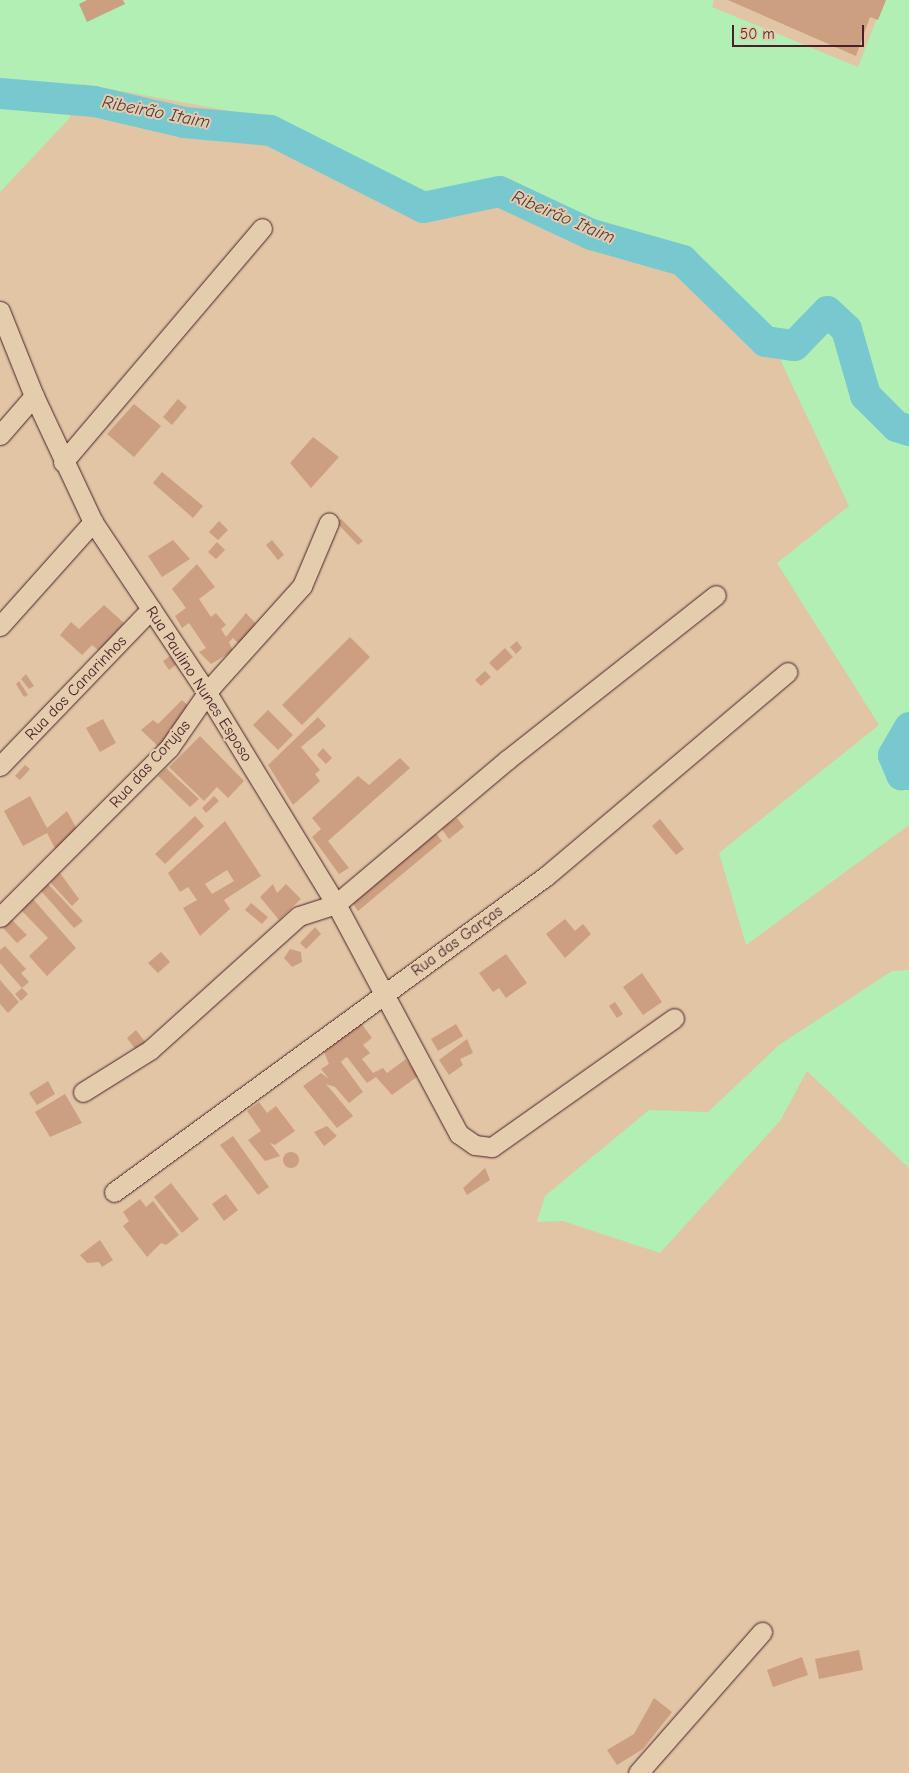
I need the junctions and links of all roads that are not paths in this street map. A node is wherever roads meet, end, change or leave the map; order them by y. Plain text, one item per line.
1 (262, 228) dead end
2 (0, 311) edge
3 (34, 396) junction
4 (0, 435) edge
5 (63, 462) junction
6 (93, 522) junction
7 (329, 522) dead end
8 (716, 595) dead end
9 (151, 609) junction
10 (0, 626) edge
11 (787, 672) dead end
12 (206, 693) junction
13 (0, 766) edge
14 (336, 904) junction
15 (0, 917) edge
16 (383, 993) junction
17 (674, 1018) dead end
18 (83, 1092) dead end
19 (114, 1192) dead end
20 (762, 1632) dead end
21 (638, 1773) edge

1 - 5 street
2 - 3 street, Rua Paulino Nunes Esposo
3 - 4 street
3 - 5 street, Rua Paulino Nunes Esposo
5 - 6 street, Rua Paulino Nunes Esposo
6 - 9 street, Rua Paulino Nunes Esposo
6 - 10 street
7 - 12 street, Rua das Corujas
8 - 14 street
9 - 12 street, Rua Paulino Nunes Esposo
9 - 13 street, Rua dos Canarinhos
11 - 16 street, Rua das Garças
12 - 14 street, Rua Paulino Nunes Esposo
12 - 15 street, Rua das Corujas
14 - 16 street, Rua Paulino Nunes Esposo
14 - 18 street
16 - 17 street, Rua Paulino Nunes Esposo
16 - 19 street, Rua das Garças
20 - 21 street

